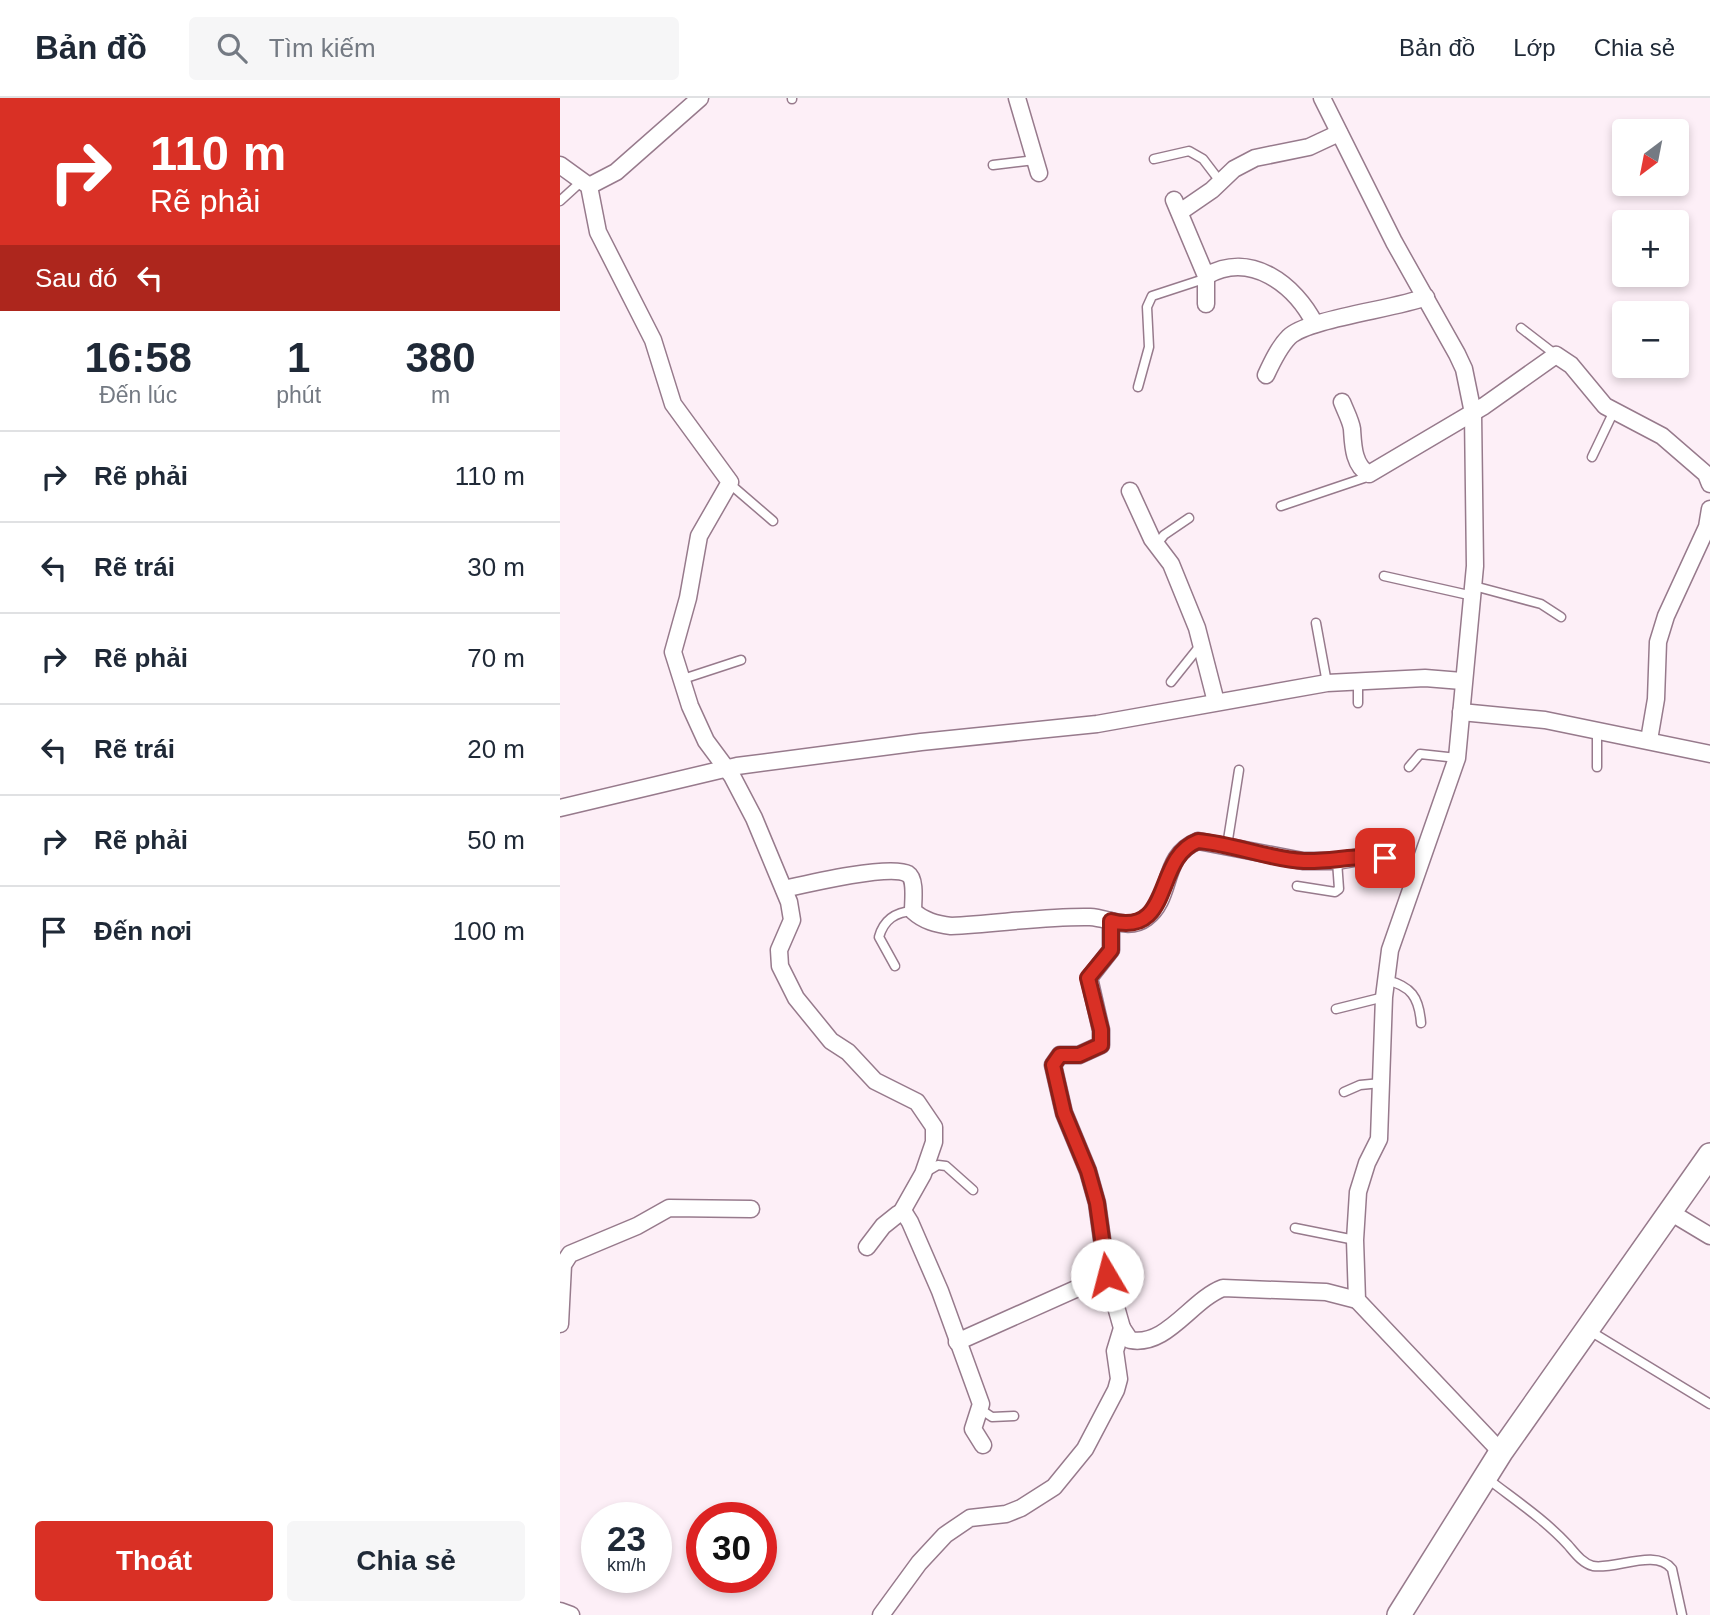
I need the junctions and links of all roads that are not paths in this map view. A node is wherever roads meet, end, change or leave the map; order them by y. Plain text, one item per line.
1 (700, 98) edge
2 (1017, 98) edge
3 (1322, 98) edge
4 (1339, 133) junction
5 (1154, 159) dead end
6 (560, 164) edge
7 (993, 165) dead end
8 (1037, 166) joint
9 (1219, 180) junction
10 (586, 183) junction
11 (560, 201) edge
12 (1206, 277) junction
13 (1426, 297) junction
14 (1206, 304) dead end
15 (1315, 324) junction
16 (1521, 328) dead end
17 (1556, 355) junction
18 (1266, 374) dead end
19 (1138, 387) dead end
20 (1342, 402) dead end
21 (1473, 413) junction
22 (1613, 413) junction
23 (1592, 457) dead end
24 (1369, 474) junction
25 (730, 484) junction
26 (1710, 484) edge
27 (1130, 491) dead end
28 (1281, 506) dead end
29 (1710, 509) edge
30 (1189, 518) dead end
31 (773, 521) dead end
32 (1157, 544) junction
33 (1384, 576) dead end
34 (1474, 591) junction
35 (1561, 617) dead end
36 (1316, 623) dead end
37 (1199, 647) junction
38 (741, 660) dead end
39 (680, 680) junction
40 (1358, 681) junction
41 (1462, 681) junction
42 (1171, 682) dead end
43 (1327, 683) junction
44 (1216, 702) junction
45 (1358, 703) dead end
46 (1461, 712) junction
47 (1597, 730) junction
48 (1649, 740) junction
49 (1710, 754) edge
50 (1457, 758) junction
51 (1409, 767) dead end
52 (1597, 767) dead end
53 (1239, 770) dead end
54 (726, 771) junction
55 (560, 808) edge
56 (1227, 846) junction
57 (1337, 861) junction
58 (1414, 876) junction
59 (1297, 886) dead end
60 (784, 888) junction
61 (914, 911) junction
62 (1111, 921) junction
63 (895, 966) dead end
64 (1385, 988) junction
65 (1336, 1009) dead end
66 (1421, 1023) dead end
67 (1381, 1083) junction
68 (1344, 1092) dead end
69 (1710, 1155) edge
70 (923, 1174) junction
71 (973, 1190) dead end
72 (751, 1209) dead end
73 (1670, 1212) junction
74 (901, 1213) junction
75 (1295, 1228) dead end
76 (1710, 1236) edge
77 (1355, 1240) junction
78 (867, 1247) dead end
79 (1107, 1275) junction
80 (1357, 1300) junction
81 (560, 1324) edge
82 (1122, 1328) junction
83 (1587, 1329) junction
84 (957, 1342) junction
85 (1710, 1404) edge
86 (980, 1409) junction
87 (1014, 1416) dead end
88 (983, 1445) dead end
89 (1501, 1452) junction
90 (1485, 1477) junction
91 (560, 1611) edge
92 (571, 1615) edge
93 (881, 1615) edge
94 (1399, 1615) edge
95 (1682, 1615) edge

1 - 10 street
2 - 8 street
3 - 4 street
4 - 9 street
4 - 13 street
5 - 9 lane
6 - 10 street
7 - 8 lane
9 - 12 street
10 - 11 lane
10 - 25 street
12 - 14 street
12 - 15 street
12 - 19 lane
13 - 15 street
13 - 21 street
15 - 18 street
16 - 17 lane
17 - 21 street
17 - 22 street
20 - 24 street
21 - 24 street
21 - 34 street
22 - 23 lane
22 - 26 street
24 - 28 lane
25 - 31 lane
25 - 39 street
27 - 32 street
29 - 48 street
30 - 32 lane
32 - 37 street
33 - 34 lane
34 - 35 lane
34 - 41 street
36 - 43 lane
37 - 42 lane
37 - 44 street
38 - 39 lane
39 - 54 street
40 - 41 street
40 - 43 street
40 - 45 lane
41 - 46 street
43 - 44 street
44 - 54 street
46 - 47 street
46 - 50 street
47 - 48 street
47 - 52 lane
48 - 49 street
50 - 51 lane
50 - 58 street
53 - 56 lane
54 - 55 street
54 - 60 street
56 - 57 street
56 - 62 street
57 - 58 street
57 - 59 lane
58 - 64 street
60 - 61 street
60 - 70 street
61 - 62 street
61 - 63 lane
62 - 79 street
64 - 65 lane
64 - 66 lane
64 - 67 street
67 - 68 lane
67 - 77 street
69 - 73 street
70 - 71 lane
70 - 74 street
72 - 81 street
73 - 76 street
73 - 83 street
74 - 78 street
74 - 84 street
75 - 77 lane
77 - 80 street
79 - 82 street
79 - 84 street
80 - 82 street
80 - 89 street
82 - 93 street
83 - 85 lane
83 - 89 street
84 - 86 street
86 - 87 lane
86 - 88 street
89 - 90 street
90 - 94 street
90 - 95 lane
91 - 92 street

